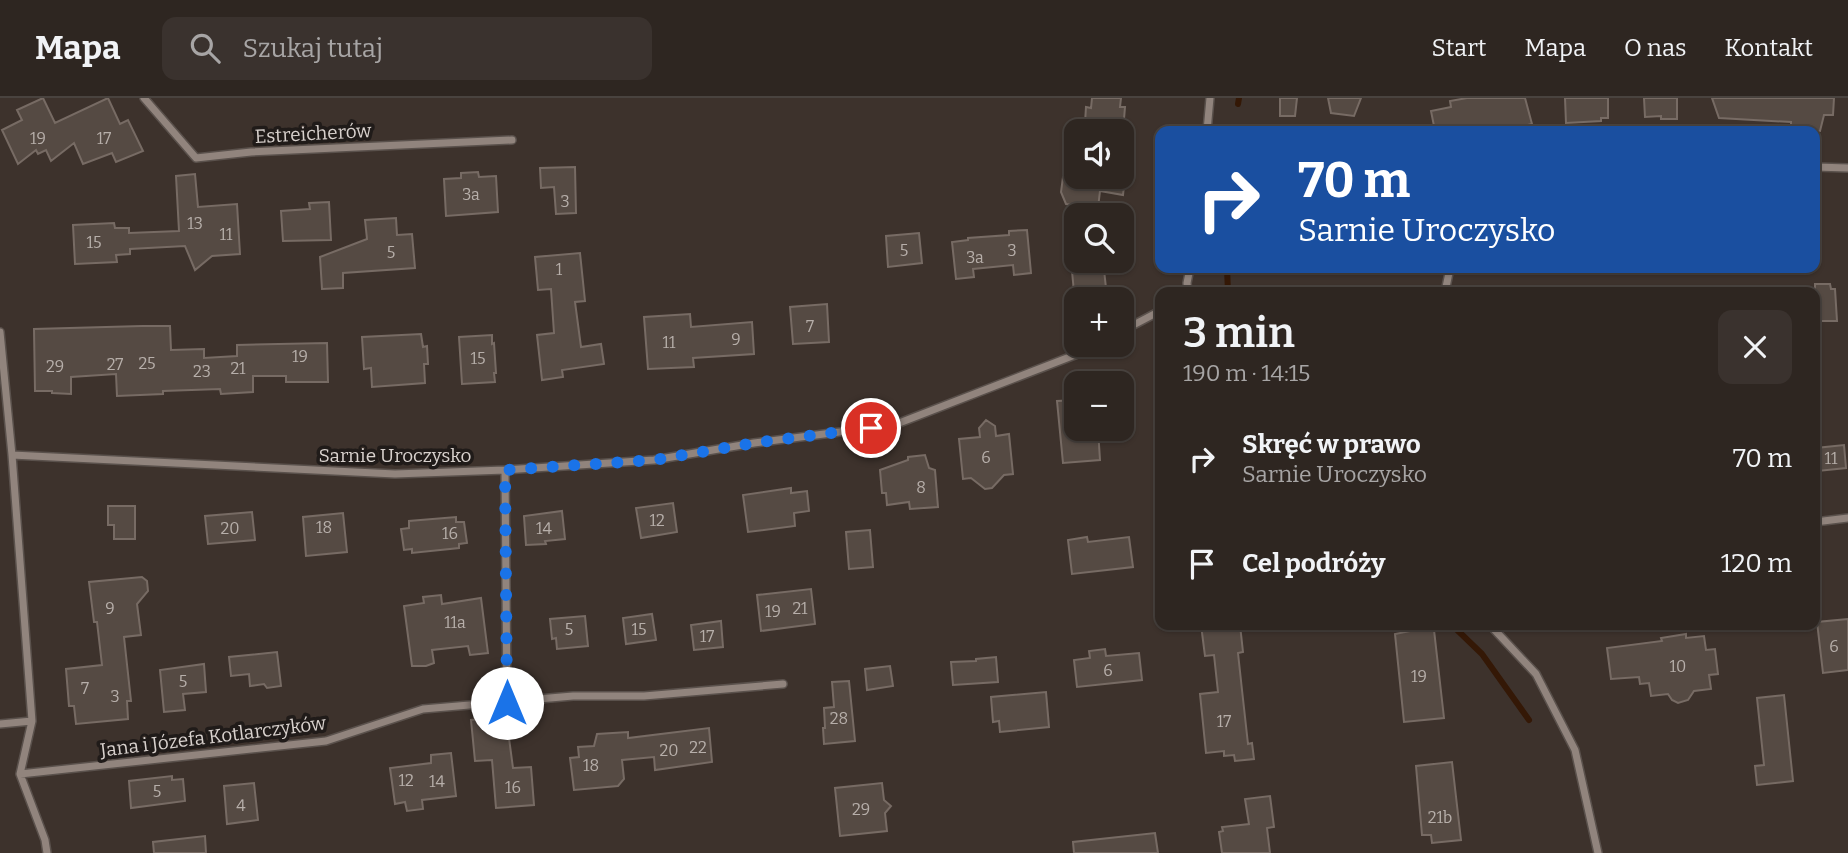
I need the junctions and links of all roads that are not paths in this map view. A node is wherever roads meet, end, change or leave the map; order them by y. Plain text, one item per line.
1 (144, 98) edge
2 (1210, 98) edge
3 (1207, 126) edge
4 (512, 140) dead end
5 (1820, 167) edge
6 (1848, 168) edge
7 (1155, 314) edge
8 (1134, 325) edge
9 (0, 332) edge
10 (1072, 357) edge
11 (12, 455) junction
12 (505, 470) junction
13 (1848, 518) edge
14 (1820, 521) edge
15 (1495, 630) edge
16 (783, 684) dead end
17 (507, 703) junction
18 (32, 721) junction
19 (0, 724) edge
20 (20, 774) junction
21 (47, 853) edge
22 (1598, 853) edge

1 - 4 street, Estreicherów
2 - 3 street
5 - 6 street
7 - 8 street
9 - 11 street
10 - 12 street, Sarnie Uroczysko
11 - 12 street, Sarnie Uroczysko
11 - 18 street
12 - 17 street
13 - 14 street
15 - 22 street
16 - 17 street, Jana i Józefa Kotlarczyków
17 - 20 street, Jana i Józefa Kotlarczyków
18 - 19 street
18 - 20 street
20 - 21 street

